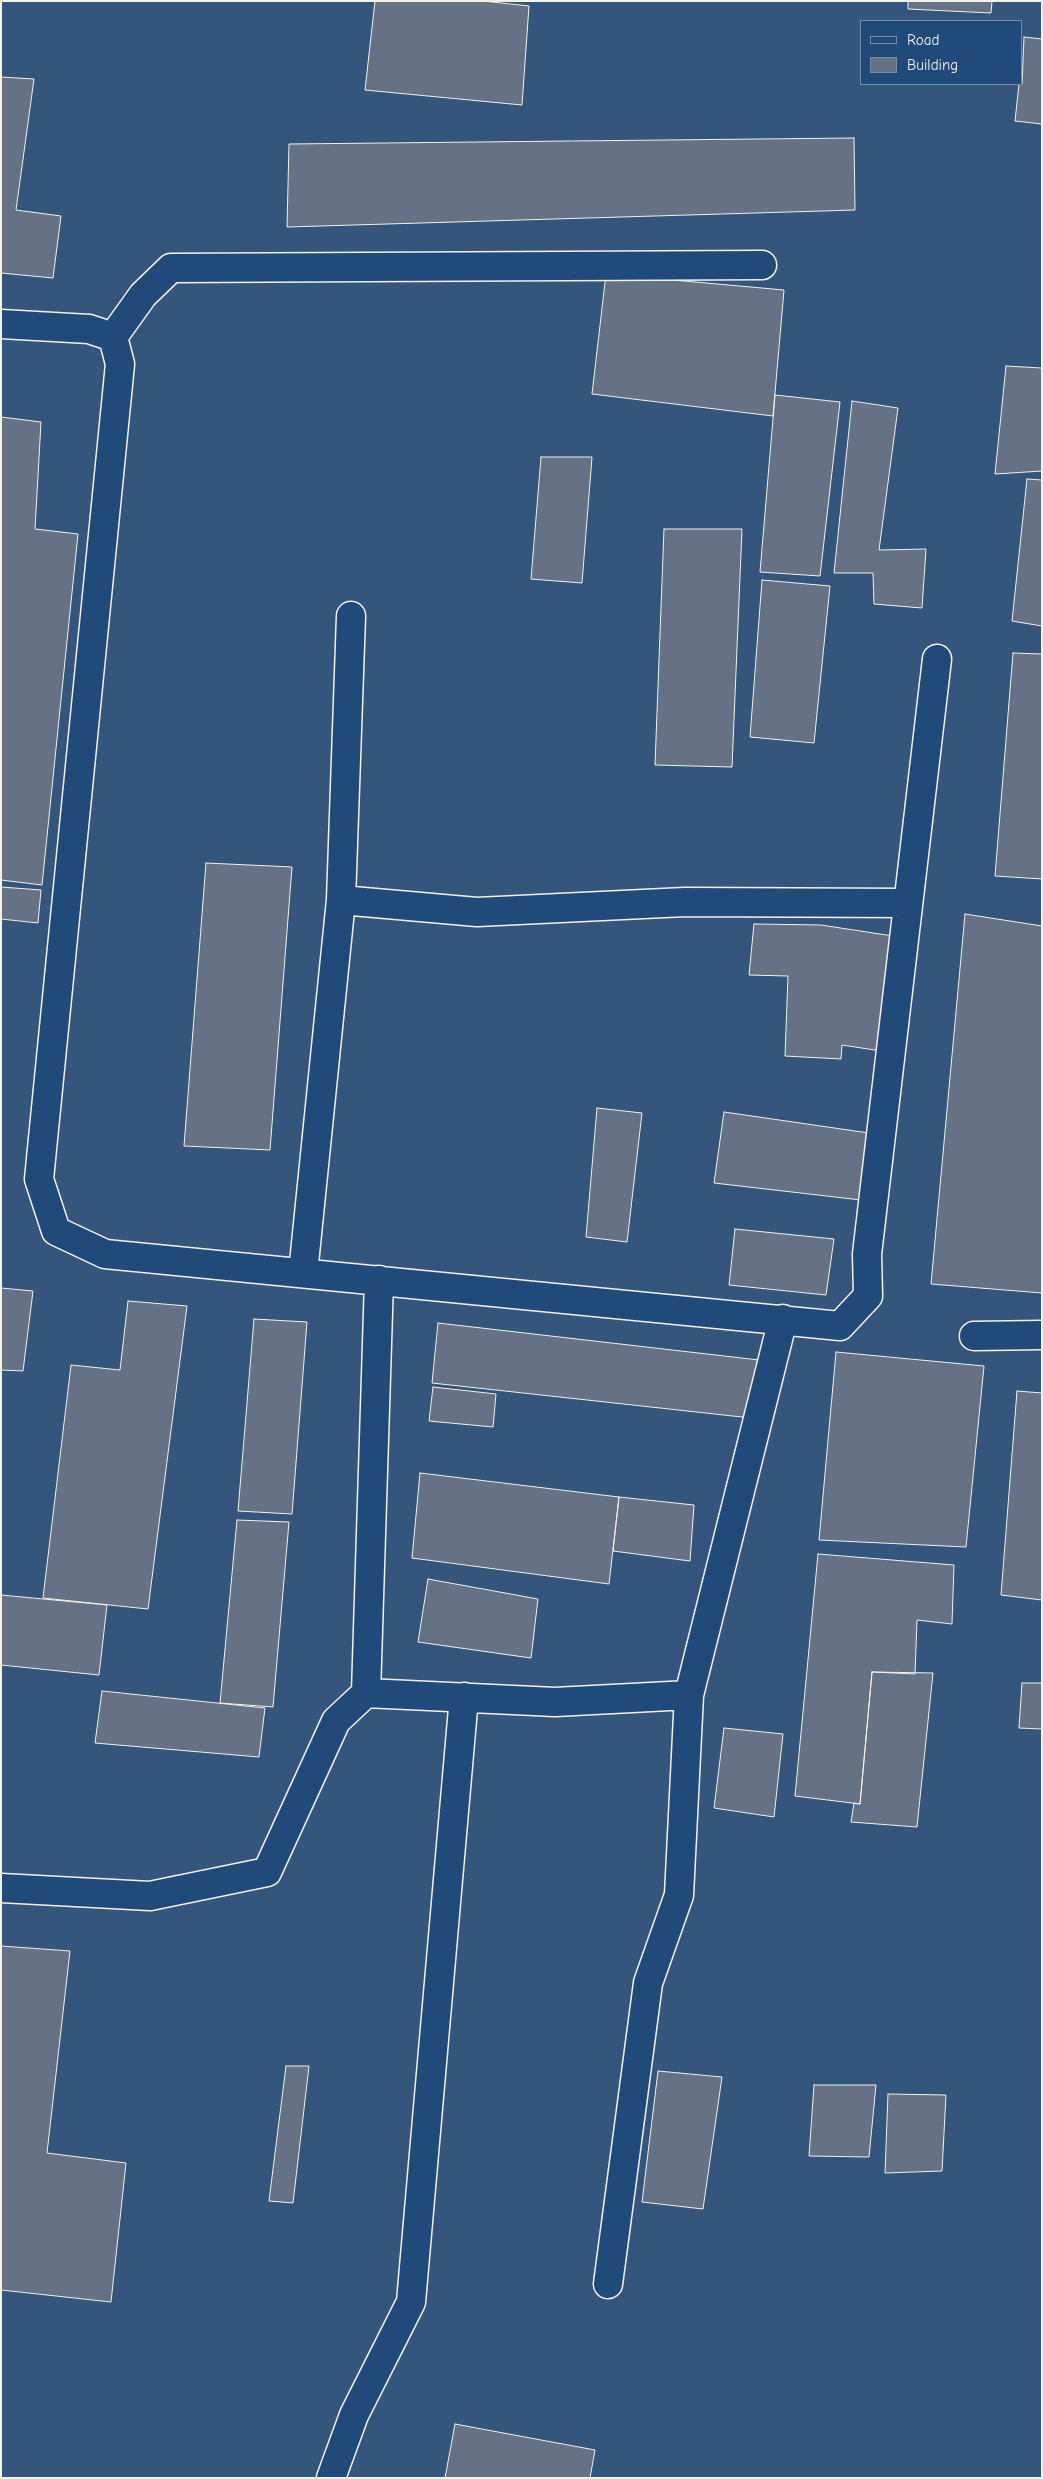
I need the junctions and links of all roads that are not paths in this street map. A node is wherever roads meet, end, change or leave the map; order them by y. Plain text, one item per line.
1 (762, 265) dead end
2 (1, 324) edge
3 (113, 337) junction
4 (351, 616) dead end
5 (937, 659) dead end
6 (341, 900) junction
7 (908, 903) junction
8 (303, 1273) junction
9 (379, 1280) junction
10 (783, 1319) junction
11 (1042, 1335) edge
12 (974, 1336) dead end
13 (366, 1693) junction
14 (689, 1695) junction
15 (464, 1697) junction
16 (1, 1888) edge
17 (608, 2284) dead end
18 (331, 2478) edge

1 - 3 lane
2 - 3 lane
3 - 8 lane
4 - 6 lane
5 - 7 lane
6 - 7 lane
6 - 8 lane
7 - 10 lane
8 - 9 lane
9 - 10 lane
9 - 13 lane
10 - 14 lane
11 - 12 lane
13 - 15 lane
13 - 16 lane
14 - 15 lane
14 - 17 lane
15 - 18 lane

